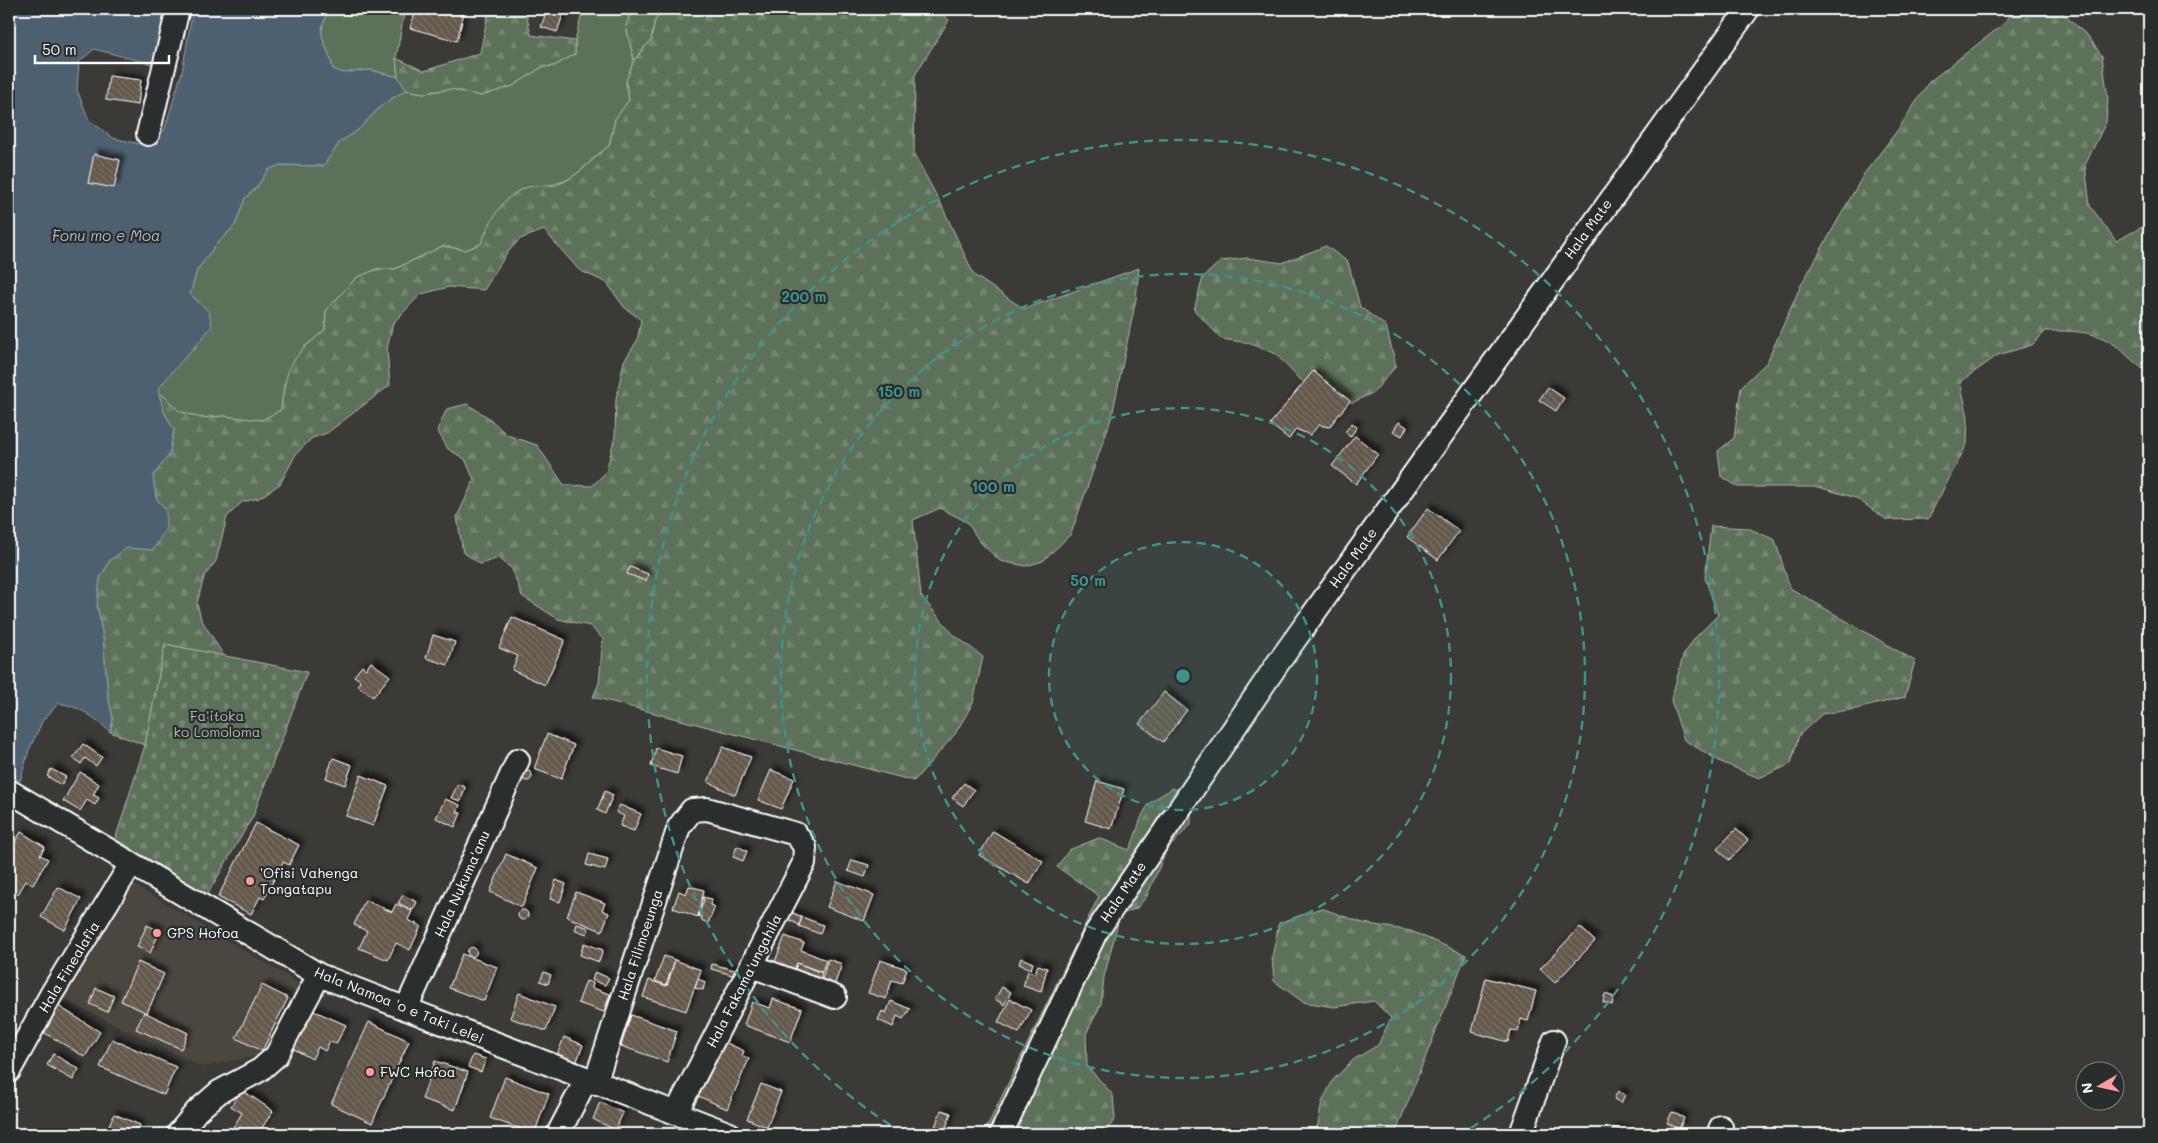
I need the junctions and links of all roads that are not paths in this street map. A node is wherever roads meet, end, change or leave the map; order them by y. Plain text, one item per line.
1 (178, 9) edge
2 (1748, 9) edge
3 (148, 134) dead end
4 (518, 760) dead end
5 (9, 791) edge
6 (805, 847) joint
7 (131, 864) junction
8 (752, 966) junction
9 (319, 974) junction
10 (835, 997) dead end
11 (406, 1008) junction
12 (1554, 1041) dead end
13 (9, 1071) edge
14 (590, 1081) junction
15 (676, 1113) junction
16 (178, 1134) edge
17 (558, 1134) edge
18 (730, 1134) edge
19 (1001, 1134) edge
20 (1521, 1134) edge

1 - 3 street
2 - 19 street, Hala Mate
4 - 11 street, Hala Nukuma'anu
5 - 7 street, Hala Namoa 'o e Taki Lelei
6 - 8 street, Hala Fakama'ungahila
6 - 14 street, Hala Filimoeunga
7 - 9 street, Hala Namoa 'o e Taki Lelei
7 - 13 street, Hala Finealafia
8 - 10 street
8 - 15 street, Hala Fakama'ungahila
9 - 11 street, Hala Namoa 'o e Taki Lelei
9 - 16 street
11 - 14 street, Hala Namoa 'o e Taki Lelei
12 - 20 street
14 - 15 street, Hala Namoa 'o e Taki Lelei
14 - 17 street, Hala Filimoeunga
15 - 18 street, Hala Namoa 'o e Taki Lelei

